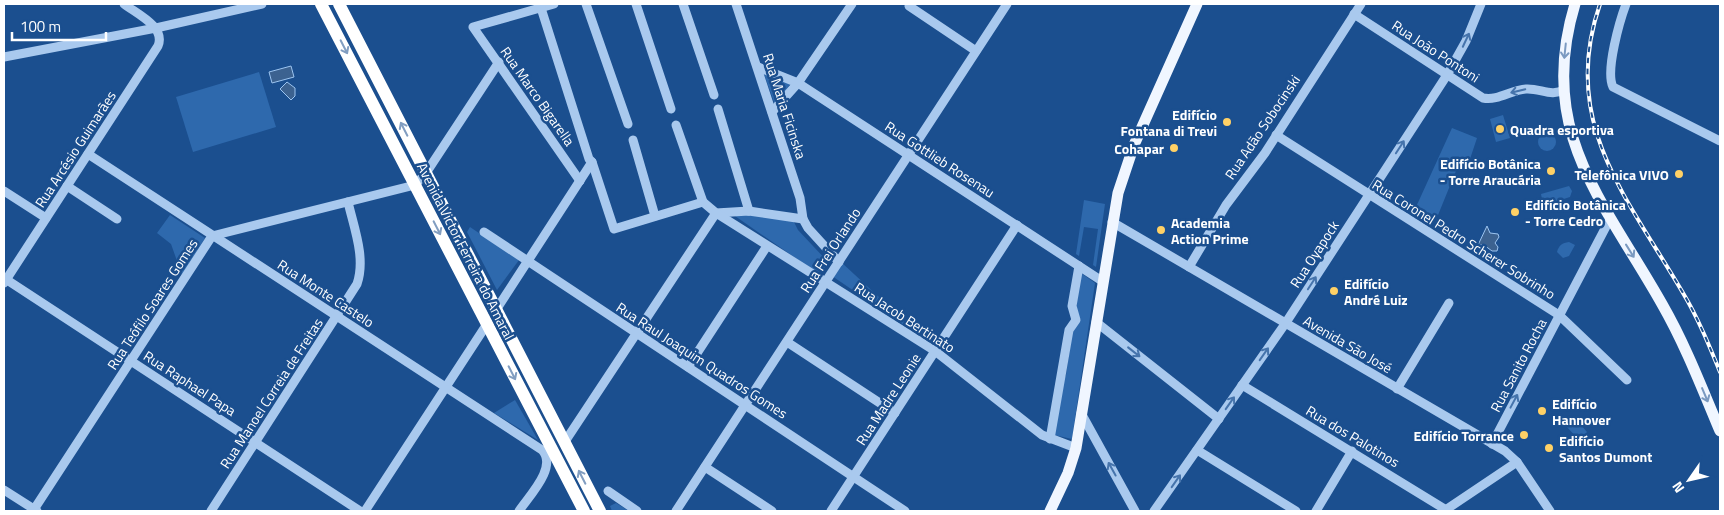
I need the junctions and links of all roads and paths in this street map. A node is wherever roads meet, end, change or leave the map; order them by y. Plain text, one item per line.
1 (124, 4) edge
2 (262, 4) edge
3 (321, 4) edge
4 (339, 4) edge
5 (554, 4) edge
6 (586, 4) edge
7 (636, 4) edge
8 (683, 4) edge
9 (736, 4) edge
10 (852, 4) edge
11 (1006, 4) edge
12 (1197, 4) edge
13 (1361, 4) edge
14 (1481, 4) edge
15 (1575, 4) edge
16 (1626, 4) edge
17 (909, 6) dead end
18 (541, 8) junction
19 (1354, 14) junction
20 (156, 28) junction
21 (976, 51) junction
22 (4, 57) edge
23 (499, 62) junction
24 (758, 68) junction
25 (1447, 74) junction
26 (798, 83) junction
27 (1564, 90) junction
28 (714, 95) dead end
29 (672, 109) dead end
30 (718, 109) dead end
31 (772, 112) junction
32 (628, 124) dead end
33 (676, 125) dead end
34 (1276, 135) junction
35 (633, 140) dead end
36 (1720, 141) edge
37 (88, 154) junction
38 (908, 155) junction
39 (592, 162) junction
40 (426, 173) junction
41 (580, 180) junction
42 (415, 185) junction
43 (67, 186) junction
44 (4, 191) edge
45 (1369, 194) junction
46 (348, 202) junction
47 (703, 202) junction
48 (750, 211) junction
49 (716, 213) junction
50 (656, 216) junction
51 (46, 218) junction
52 (803, 218) junction
53 (117, 219) dead end
54 (1610, 219) junction
55 (1112, 222) junction
56 (1017, 225) junction
57 (484, 232) dead end
58 (212, 236) junction
59 (767, 246) junction
60 (528, 261) junction
61 (838, 262) junction
62 (1079, 266) junction
63 (1189, 267) junction
64 (4, 281) edge
65 (1102, 281) junction
66 (826, 282) junction
67 (1449, 303) dead end
68 (496, 310) junction
69 (1559, 315) junction
70 (337, 317) junction
71 (1096, 322) junction
72 (487, 324) junction
73 (1285, 324) junction
74 (636, 333) junction
75 (786, 342) junction
76 (935, 351) junction
77 (131, 361) junction
78 (688, 367) junction
79 (1627, 380) dead end
80 (1242, 385) junction
81 (445, 388) junction
82 (1397, 389) junction
83 (746, 404) junction
84 (895, 413) junction
85 (1081, 414) junction
86 (1219, 418) junction
87 (1720, 431) edge
88 (1050, 439) junction
89 (255, 443) junction
90 (564, 443) junction
91 (1492, 444) junction
92 (1076, 448) junction
93 (1197, 450) junction
94 (1352, 451) junction
95 (1517, 462) junction
96 (705, 467) junction
97 (853, 477) junction
98 (4, 490) edge
99 (608, 491) dead end
100 (1058, 495) junction
101 (1159, 510) edge
102 (35, 511) edge
103 (211, 511) edge
104 (360, 511) edge
105 (365, 511) edge
106 (519, 511) edge
107 (584, 511) edge
108 (600, 511) edge
109 (637, 511) edge
110 (676, 511) edge
111 (772, 511) edge
112 (831, 511) edge
113 (905, 511) edge
114 (1045, 511) edge
115 (1050, 511) edge
116 (1135, 511) edge
117 (1296, 511) edge
118 (1316, 511) edge
119 (1446, 511) edge
120 (1550, 511) edge

1 - 20 street
2 - 20 street
3 -> 42 highway, Avenida Victor Ferreira do Amaral
40 -> 4 highway, Avenida Victor Ferreira do Amaral
5 - 18 street
6 - 32 street
7 - 29 street
8 - 28 street
9 - 24 street, Rua Maria Ficinska
10 - 26 street
11 - 21 street, Rua Frei Orlando
12 - 55 main road
13 - 19 street, Rua Adão Sobocinski
25 -> 14 street, Rua Oyapock
15 -> 27 main road
16 - 36 street
17 - 21 street
18 - 23 street, Rua Marco Bigarella
18 - 39 street
19 - 25 street, Rua João Pontoni
19 - 34 street, Rua Adão Sobocinski
20 - 22 street
20 - 37 street, Rua Arcésio Guimarães
21 - 38 street, Rua Frei Orlando
23 - 40 street
23 - 41 street, Rua Marco Bigarella
24 - 26 street, Rua Gottlieb Rosenau
24 - 31 street, Rua Maria Ficinska
27 -> 25 street, Rua João Pontoni
45 -> 25 street, Rua Oyapock
26 - 31 street
26 - 38 street, Rua Gottlieb Rosenau
27 - 54 main road
30 - 48 street
31 - 52 street, Rua Maria Ficinska
33 - 47 street
34 - 45 street, Rua Coronel Pedro Scherer Sobrinho
34 - 63 street, Rua Adão Sobocinski
35 - 50 street
37 - 43 street, Rua Arcésio Guimarães
37 - 58 street, Rua Monte Castelo
38 - 56 street, Rua Gottlieb Rosenau
38 - 61 street, Rua Frei Orlando
39 - 41 street
39 - 50 street
40 - 42 street
40 - 68 highway, Avenida Victor Ferreira do Amaral
41 - 60 street
42 - 46 street, Rua Teófilo Soares Gomes
42 -> 72 highway, Avenida Victor Ferreira do Amaral
43 - 51 street, Rua Arcésio Guimarães
43 - 53 street
44 - 51 street
45 - 69 street, Rua Coronel Pedro Scherer Sobrinho
73 -> 45 street, Rua Oyapock
46 - 58 street, Rua Teófilo Soares Gomes
46 - 70 street, Rua Manoel Correia de Freitas
47 - 49 street, Rua Jacob Bertinato
47 - 50 street
48 - 49 street
48 - 52 street
49 - 59 street, Rua Jacob Bertinato
49 - 74 street
51 - 64 street, Rua Arcésio Guimarães
52 - 61 street
54 - 69 street, Rua Sanito Rocha
54 -> 87 main road
55 - 63 street, Avenida São José
55 - 65 main road
56 - 62 street, Rua Gottlieb Rosenau
56 - 76 street, Rua Madre Leonie
57 - 60 street, Rua Raul Joaquim Quadros Gomes
58 - 70 street, Rua Monte Castelo
58 - 77 street, Rua Teófilo Soares Gomes
59 - 66 street, Rua Jacob Bertinato
59 - 78 street
60 - 68 street
60 - 74 street, Rua Raul Joaquim Quadros Gomes
61 - 66 street, Rua Frei Orlando
62 - 65 street, Rua Gottlieb Rosenau
62 - 88 street
63 - 73 street, Avenida São José
64 - 77 street, Rua Raphael Papa
65 - 71 main road
66 - 75 street, Rua Frei Orlando
66 - 76 street, Rua Jacob Bertinato
67 - 82 street
68 - 90 highway, Avenida Victor Ferreira do Amaral
69 - 79 street, Rua Coronel Pedro Scherer Sobrinho
91 -> 69 street, Rua Sanito Rocha
70 - 81 street, Rua Monte Castelo
70 - 89 street, Rua Manoel Correia de Freitas
71 - 85 main road
71 -> 86 street
72 - 81 street
72 -> 107 highway, Avenida Victor Ferreira do Amaral
80 -> 73 street, Rua Oyapock
73 - 82 street, Avenida São José
74 - 78 street, Rua Raul Joaquim Quadros Gomes
74 - 90 street
75 - 83 street, Rua Frei Orlando
75 - 84 street
76 - 84 street, Rua Madre Leonie
76 - 88 street, Rua Jacob Bertinato
77 - 89 street, Rua Raphael Papa
77 - 102 street, Rua Teófilo Soares Gomes
78 - 83 street, Rua Raul Joaquim Quadros Gomes
86 -> 80 street, Rua Oyapock
80 - 94 street, Rua dos Palotinos
81 - 105 street
81 - 106 street, Rua Monte Castelo
82 - 91 street, Avenida São José
83 - 96 street, Rua Frei Orlando
83 - 97 street, Rua Raul Joaquim Quadros Gomes
84 - 97 street, Rua Madre Leonie
85 - 92 main road
116 -> 85 street
86 - 93 street, Rua Oyapock
88 - 92 street, Rua Jacob Bertinato
89 - 103 street, Rua Manoel Correia de Freitas
89 - 104 street, Rua Raphael Papa
108 -> 90 highway, Avenida Victor Ferreira do Amaral
91 - 95 street, Avenida São José
92 - 100 main road
101 -> 93 street, Rua Oyapock
93 - 117 street
94 - 118 street
94 - 119 street, Rua dos Palotinos
95 - 119 street
95 - 120 street, Avenida São José
96 - 110 street, Rua Frei Orlando
96 - 111 street
97 - 112 street, Rua Madre Leonie
97 - 113 street, Rua Raul Joaquim Quadros Gomes
98 - 102 street
99 - 109 street
100 - 114 main road
100 - 115 main road

